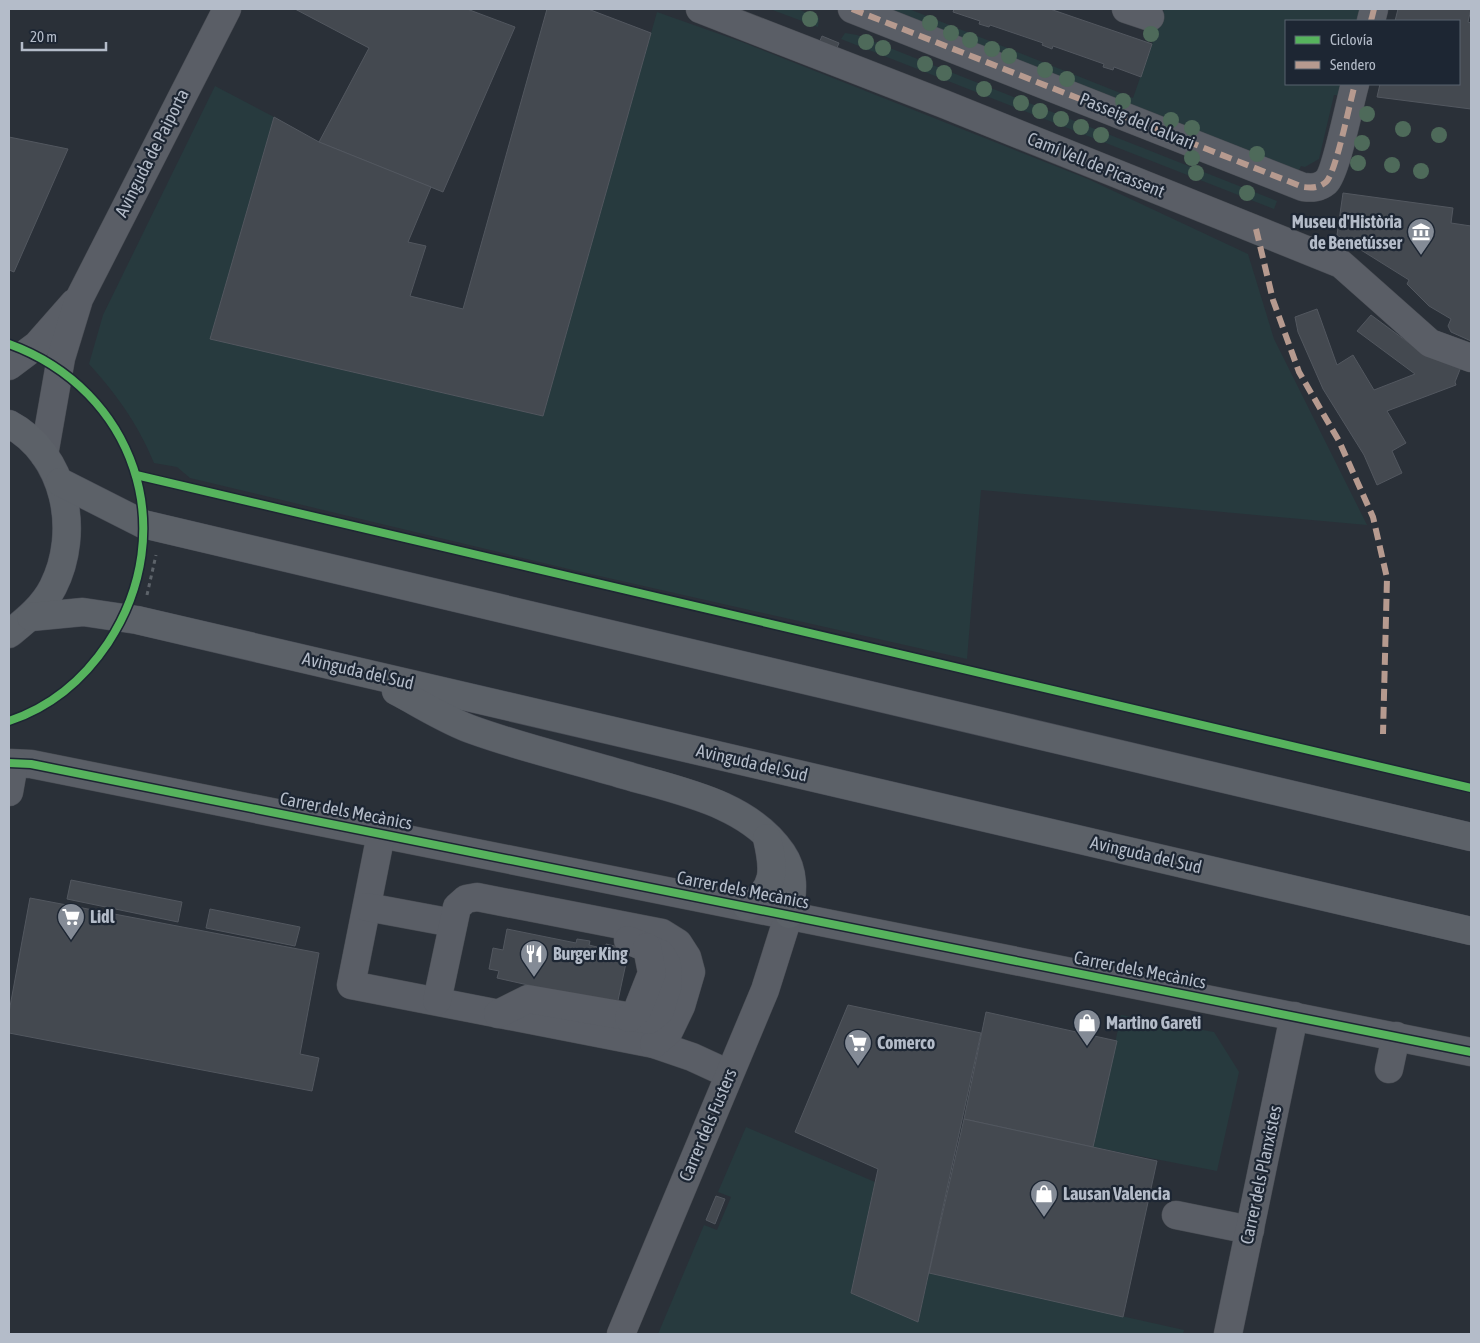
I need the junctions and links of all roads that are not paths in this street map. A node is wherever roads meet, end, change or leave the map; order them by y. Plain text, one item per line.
1 (227, 9) edge
2 (700, 9) edge
3 (852, 9) edge
4 (1355, 85) edge
5 (79, 299) junction
6 (1471, 358) edge
7 (9, 366) edge
8 (9, 424) edge
9 (44, 455) junction
10 (60, 482) junction
11 (31, 617) junction
12 (9, 634) edge
13 (359, 672) junction
14 (12, 763) edge
15 (9, 792) edge
16 (381, 834) junction
17 (766, 836) junction
18 (1471, 837) edge
19 (747, 906) junction
20 (367, 907) junction
21 (789, 914) junction
22 (455, 915) junction
23 (1471, 931) edge
24 (436, 1001) junction
25 (498, 1014) junction
26 (1294, 1016) junction
27 (1396, 1036) junction
28 (654, 1044) junction
29 (1471, 1052) edge
30 (1389, 1069) dead end
31 (729, 1074) junction
32 (1176, 1215) dead end
33 (1250, 1230) junction
34 (621, 1334) edge
35 (1228, 1334) edge

1 - 5 street, Avinguda de Paiporta
2 - 6 street, Camí Vell de Picassent
3 - 4 street, Passeig del Calvari
5 - 7 street
5 - 9 street
8 - 9 main road
9 - 10 main road
10 - 11 main road
10 - 18 main road
11 - 12 main road
11 - 13 main road, Avinguda del Sud
13 - 17 main road
13 - 23 main road, Avinguda del Sud
14 - 15 street
14 - 16 street, Carrer dels Mecànics
16 - 19 street, Carrer dels Mecànics
16 - 20 street
17 - 19 main road
17 - 21 main road
19 - 21 street, Carrer dels Mecànics
20 - 22 street
20 - 24 street
21 - 26 street, Carrer dels Mecànics
21 - 31 street, Carrer dels Fusters
22 - 24 street
22 - 25 street
22 - 28 street
24 - 25 street
25 - 28 street
26 - 27 street, Carrer dels Mecànics
26 - 33 street, Carrer dels Planxistes
27 - 29 street, Carrer dels Mecànics
27 - 30 street
28 - 31 street
31 - 34 street, Carrer dels Fusters
32 - 33 street
33 - 35 street, Carrer dels Planxistes

